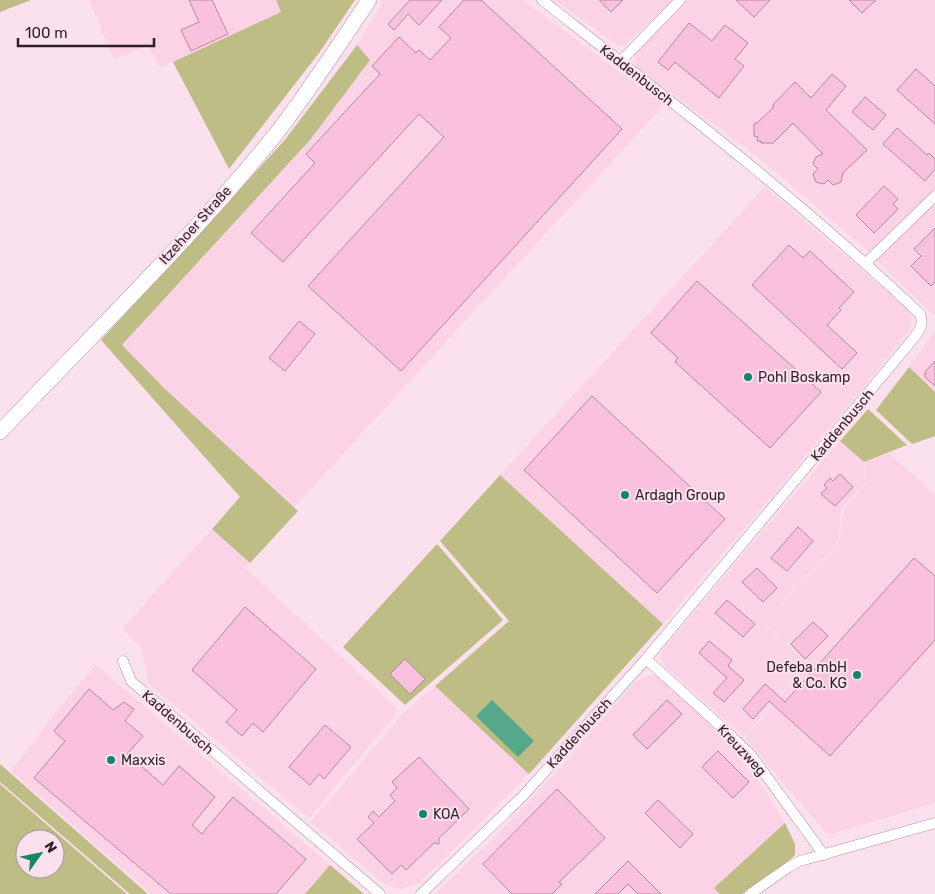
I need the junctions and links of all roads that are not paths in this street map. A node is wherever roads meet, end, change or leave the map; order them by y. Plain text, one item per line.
1 (369, 0) edge
2 (542, 0) edge
3 (680, 0) edge
4 (621, 61) junction
5 (935, 196) edge
6 (866, 263) junction
7 (0, 432) edge
8 (646, 659) junction
9 (123, 661) dead end
10 (935, 823) edge
11 (824, 855) junction
12 (380, 894) edge
13 (421, 894) edge
14 (750, 894) edge

1 - 7 main road, Itzehoer Straße
2 - 4 street, Kaddenbusch
3 - 4 street
4 - 6 street, Kaddenbusch
5 - 6 street
6 - 8 street, Kaddenbusch
8 - 11 street, Kreuzweg
8 - 13 street, Kaddenbusch
9 - 12 street, Kaddenbusch
10 - 11 street
11 - 14 street

